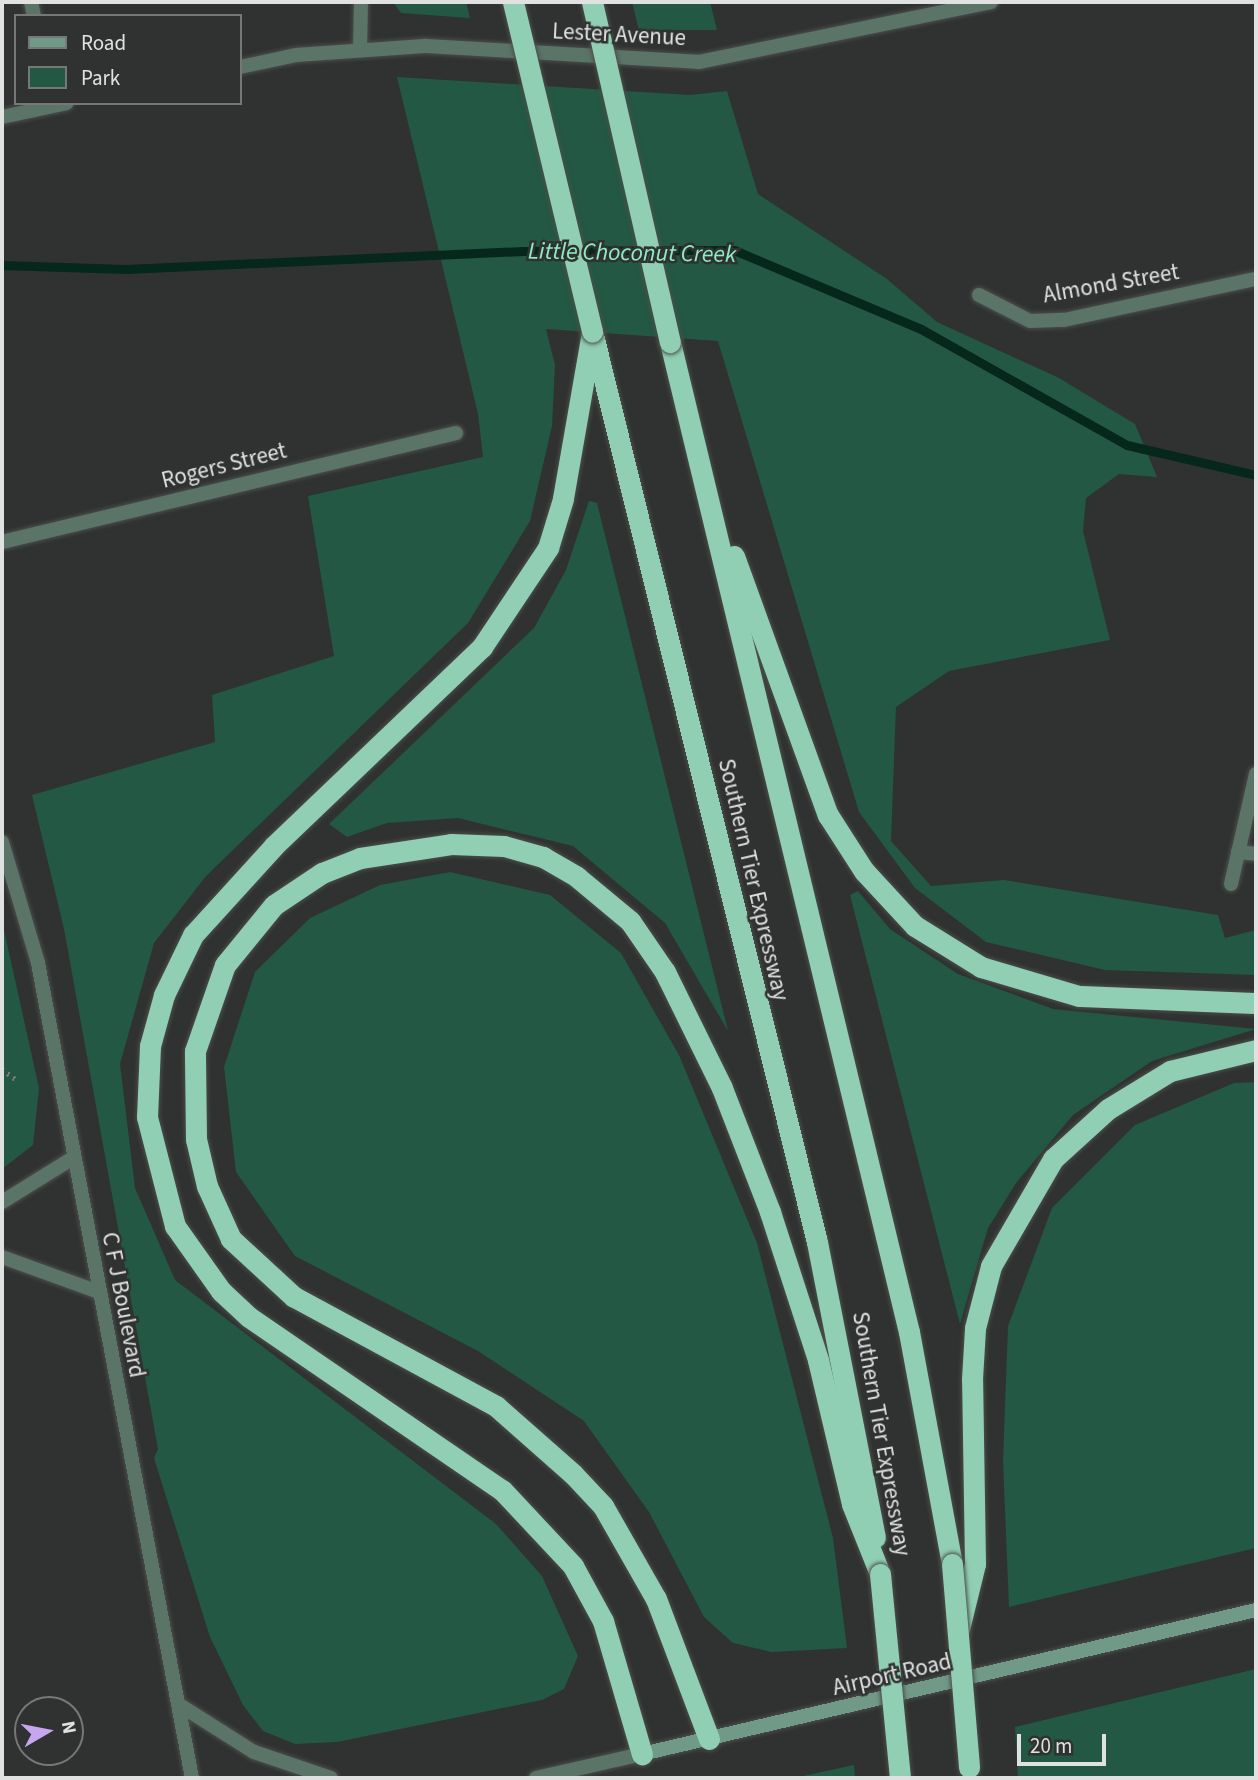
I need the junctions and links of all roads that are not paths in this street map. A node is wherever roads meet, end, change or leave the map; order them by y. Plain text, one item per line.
1 (361, 2) edge
2 (513, 2) edge
3 (592, 2) edge
4 (991, 2) edge
5 (938, 8) edge
6 (360, 49) junction
7 (242, 67) edge
8 (56, 105) edge
9 (2, 117) edge
10 (1256, 279) edge
11 (979, 295) dead end
12 (592, 332) junction
13 (456, 433) dead end
14 (694, 442) junction
15 (2, 542) edge
16 (1256, 774) edge
17 (2, 842) edge
18 (1238, 852) junction
19 (1256, 854) edge
20 (1231, 884) dead end
21 (1256, 1003) edge
22 (1256, 1049) edge
23 (73, 1158) junction
24 (2, 1202) edge
25 (2, 1257) edge
26 (96, 1291) junction
27 (880, 1574) junction
28 (1256, 1610) edge
29 (959, 1630) junction
30 (178, 1704) junction
31 (709, 1739) junction
32 (642, 1754) junction
33 (969, 1772) edge
34 (192, 1778) edge
35 (331, 1778) edge
36 (536, 1778) edge
37 (900, 1778) edge

1 - 6 street
2 - 12 highway, Southern Tier Expressway, bridge
3 - 14 highway, Southern Tier Expressway, bridge
4 - 5 street, Lester Avenue
5 - 6 street, Lester Avenue
6 - 7 street, Lester Avenue
8 - 9 street
10 - 11 street, Almond Street
12 - 27 highway, Southern Tier Expressway
12 - 32 highway
13 - 15 street, Rogers Street
14 - 21 highway
14 - 29 highway, Southern Tier Expressway, bridge
16 - 18 street
17 - 23 street, C F J Boulevard
18 - 19 street
18 - 20 street
22 - 29 highway
23 - 24 street
23 - 26 street, C F J Boulevard
25 - 26 street
26 - 30 street, C F J Boulevard
27 - 31 highway
27 - 37 highway, Southern Tier Expressway, bridge
28 - 31 main road, Airport Road
29 - 33 highway, Southern Tier Expressway, bridge
30 - 34 street, C F J Boulevard
30 - 35 street
31 - 32 main road, Airport Road
32 - 36 street, Airport Road

